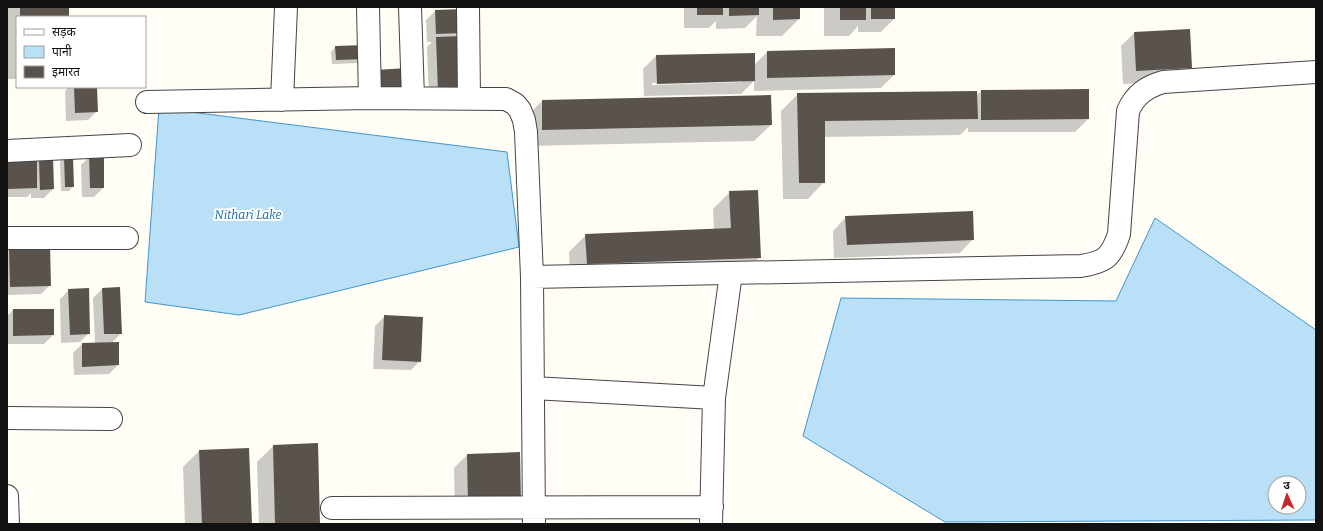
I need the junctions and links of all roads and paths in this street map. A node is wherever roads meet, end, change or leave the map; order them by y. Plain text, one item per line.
1 (286, 7) edge
2 (368, 7) edge
3 (410, 7) edge
4 (468, 7) edge
5 (1316, 72) edge
6 (370, 98) junction
7 (413, 98) junction
8 (469, 98) junction
9 (282, 100) junction
10 (147, 102) dead end
11 (130, 145) dead end
12 (7, 151) edge
13 (7, 238) edge
14 (127, 238) dead end
15 (731, 273) junction
16 (532, 277) junction
17 (533, 388) junction
18 (714, 398) junction
19 (7, 418) edge
20 (111, 419) dead end
21 (7, 496) edge
22 (332, 508) dead end
23 (533, 516) edge
24 (712, 516) edge
25 (8, 524) edge

1 - 9 street
2 - 6 street
3 - 7 street
4 - 8 street
5 - 15 street
6 - 7 street
6 - 9 street
7 - 8 street
8 - 16 street
9 - 10 street
11 - 12 street
13 - 14 street
15 - 16 street
15 - 18 street
16 - 17 street
17 - 18 street
17 - 23 street
18 - 24 street
19 - 20 street
21 - 25 street
22 - 23 street
23 - 24 street

